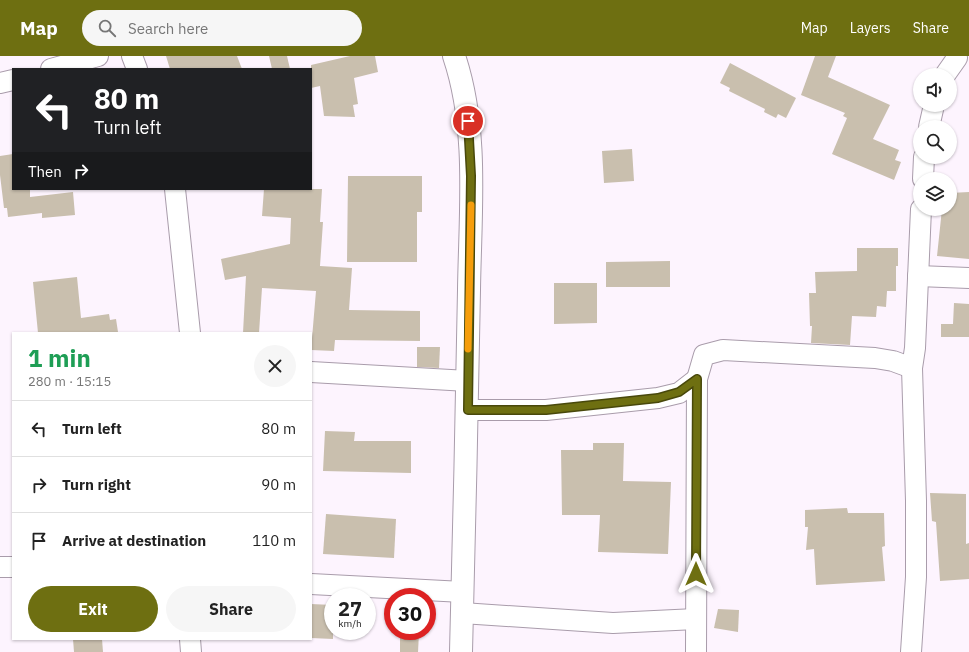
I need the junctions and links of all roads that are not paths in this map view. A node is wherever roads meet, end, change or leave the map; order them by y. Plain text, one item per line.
1 (98, 56) edge
2 (132, 56) edge
3 (454, 56) edge
4 (960, 59) edge
5 (55, 68) edge
6 (137, 68) edge
7 (952, 68) edge
8 (12, 80) edge
9 (0, 83) edge
10 (175, 190) edge
11 (921, 216) edge
12 (918, 276) junction
13 (969, 278) edge
14 (190, 332) edge
15 (915, 348) junction
16 (893, 361) junction
17 (912, 368) junction
18 (312, 372) edge
19 (697, 379) junction
20 (468, 381) junction
21 (468, 410) junction
22 (0, 567) edge
23 (12, 568) edge
24 (312, 584) edge
25 (462, 602) junction
26 (696, 619) junction
27 (190, 640) edge
28 (191, 652) edge
29 (462, 652) edge
30 (696, 652) edge
31 (911, 652) edge

1 - 5 street
2 - 6 street
3 - 20 street
4 - 7 street
8 - 9 street
10 - 14 street
11 - 12 street
12 - 13 street
12 - 15 street
15 - 16 street
15 - 17 street
16 - 17 street
16 - 19 street
17 - 31 street
18 - 20 street
19 - 21 street
19 - 26 street
20 - 21 street
21 - 25 street
22 - 23 street
24 - 25 street
25 - 26 street
25 - 29 street
26 - 30 street
27 - 28 street

